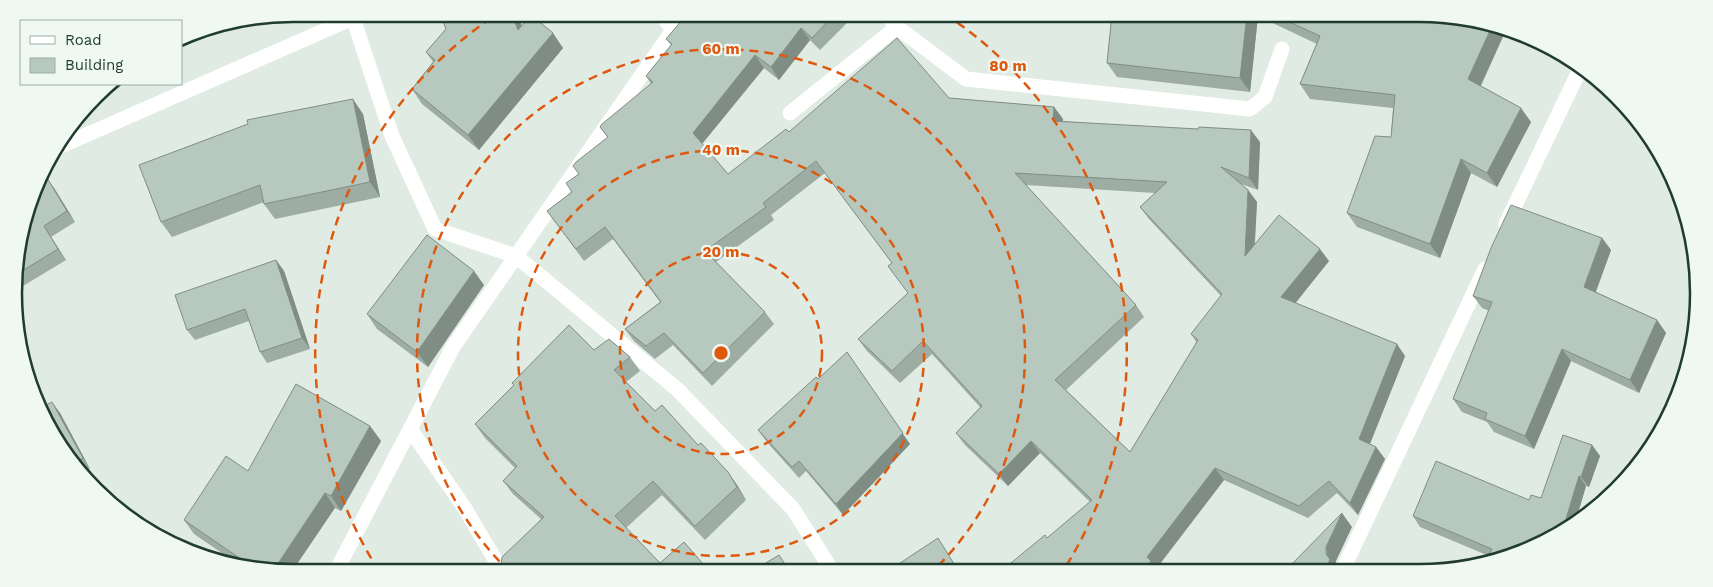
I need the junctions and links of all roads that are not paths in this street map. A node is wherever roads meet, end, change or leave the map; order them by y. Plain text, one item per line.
1 (343, 22) edge
2 (353, 22) edge
3 (666, 22) edge
4 (678, 22) edge
5 (893, 22) edge
6 (897, 27) junction
7 (672, 30) junction
8 (1282, 50) dead end
9 (1578, 74) edge
10 (790, 113) dead end
11 (69, 142) edge
12 (1501, 236) edge
13 (1492, 254) edge
14 (516, 256) junction
15 (410, 429) junction
16 (340, 564) edge
17 (498, 564) edge
18 (828, 564) edge
19 (1345, 564) edge

1 - 11 street
2 - 14 street
3 - 7 street
4 - 7 street
5 - 6 street
6 - 8 street
6 - 10 street
7 - 14 street
9 - 12 street
13 - 19 street
14 - 15 street
14 - 18 street
15 - 16 street
15 - 17 street

